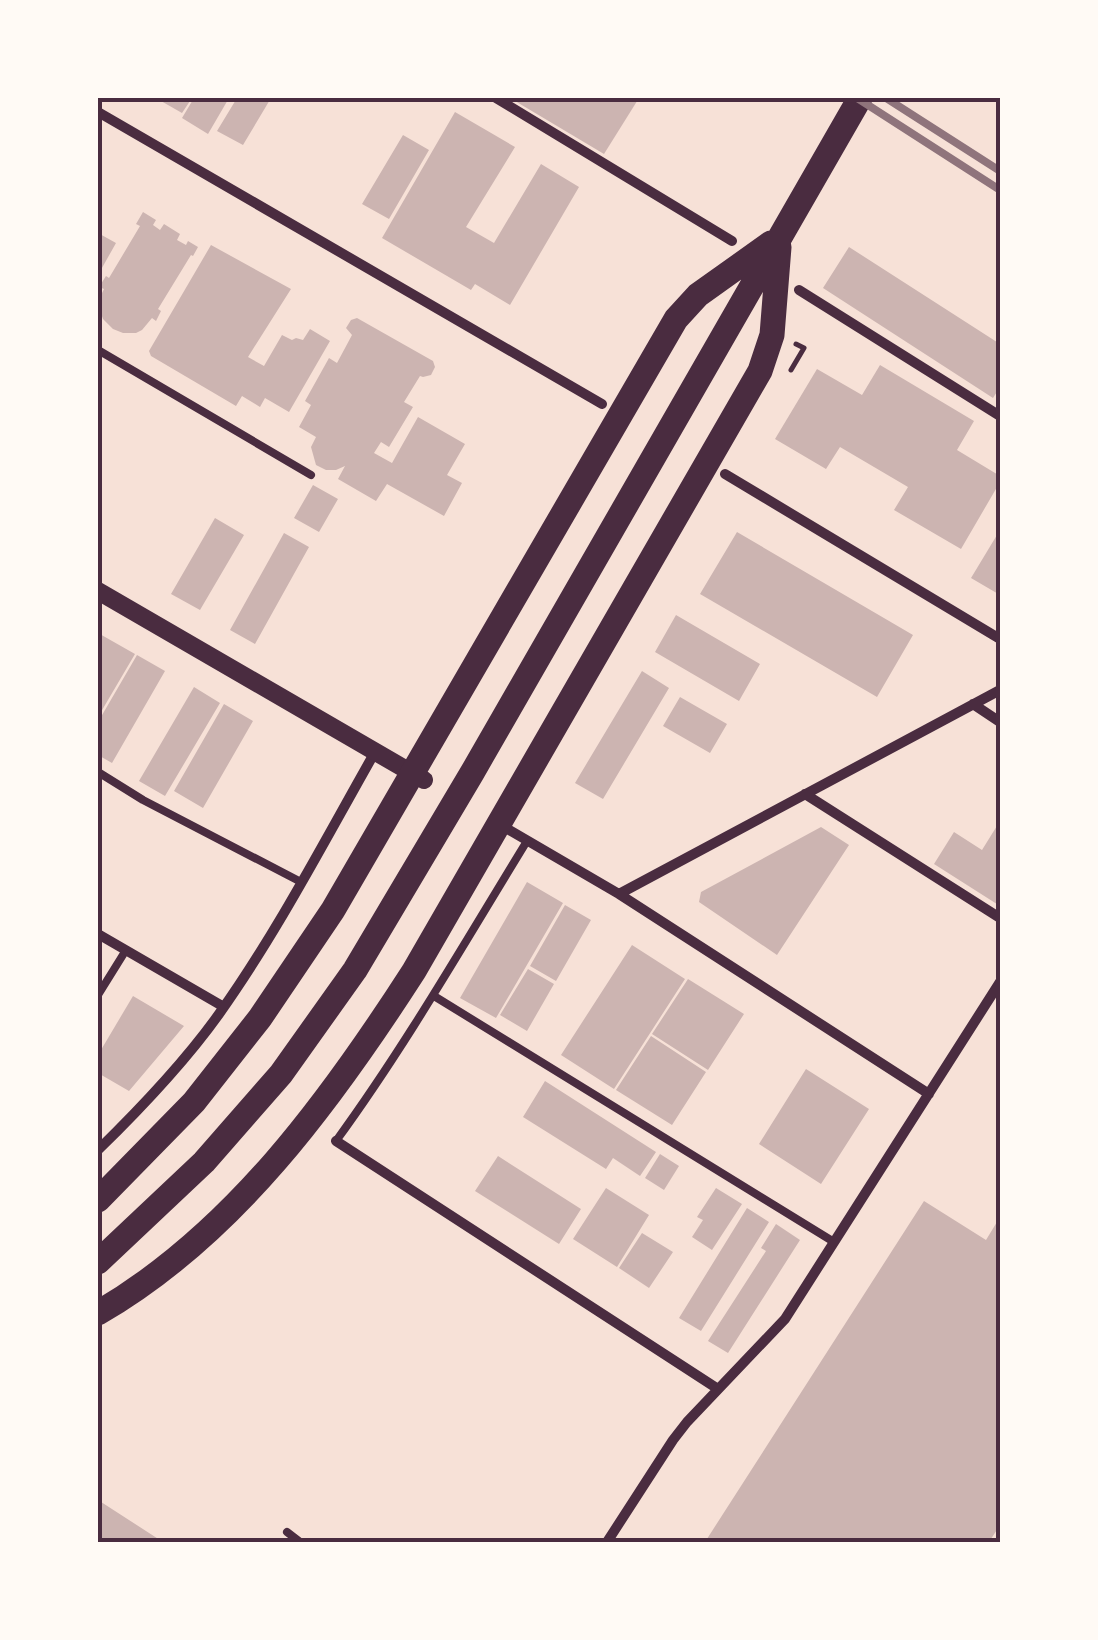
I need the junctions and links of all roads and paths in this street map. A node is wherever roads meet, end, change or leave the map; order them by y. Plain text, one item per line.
1 (496, 98) edge
2 (860, 98) edge
3 (98, 112) edge
4 (732, 241) dead end
5 (776, 244) junction
6 (798, 290) dead end
7 (98, 350) edge
8 (602, 404) dead end
9 (1000, 416) edge
10 (725, 474) dead end
11 (310, 475) dead end
12 (98, 591) edge
13 (1000, 639) edge
14 (1000, 690) edge
15 (973, 704) junction
16 (1000, 722) edge
17 (376, 752) junction
18 (98, 772) edge
19 (418, 777) junction
20 (805, 794) junction
21 (493, 821) junction
22 (527, 841) junction
23 (301, 882) junction
24 (619, 894) junction
25 (1000, 918) edge
26 (98, 934) edge
27 (126, 950) junction
28 (1000, 982) edge
29 (98, 994) edge
30 (434, 996) junction
31 (224, 1007) junction
32 (930, 1094) junction
33 (336, 1141) joint
34 (98, 1150) edge
35 (98, 1200) edge
36 (834, 1242) junction
37 (98, 1262) edge
38 (98, 1313) edge
39 (718, 1389) junction
40 (287, 1532) dead end
41 (300, 1542) edge
42 (607, 1542) edge

1 - 4 street
2 - 5 main road
3 - 8 street
5 - 19 main road
5 - 21 main road
5 - 37 main road
6 - 9 street
7 - 11 lane
10 - 13 street
12 - 17 street
14 - 15 street
15 - 16 street
15 - 20 street
17 - 19 street
17 - 23 street
18 - 23 lane
19 - 35 main road
20 - 24 street
20 - 25 street
21 - 22 street
21 - 38 main road
22 - 24 street
22 - 30 lane
23 - 31 street
24 - 32 street
26 - 27 street
27 - 29 lane
27 - 31 street
28 - 32 street
30 - 33 lane
30 - 36 lane
31 - 34 street
32 - 36 street
33 - 39 street
36 - 39 street
39 - 42 street
40 - 41 lane

